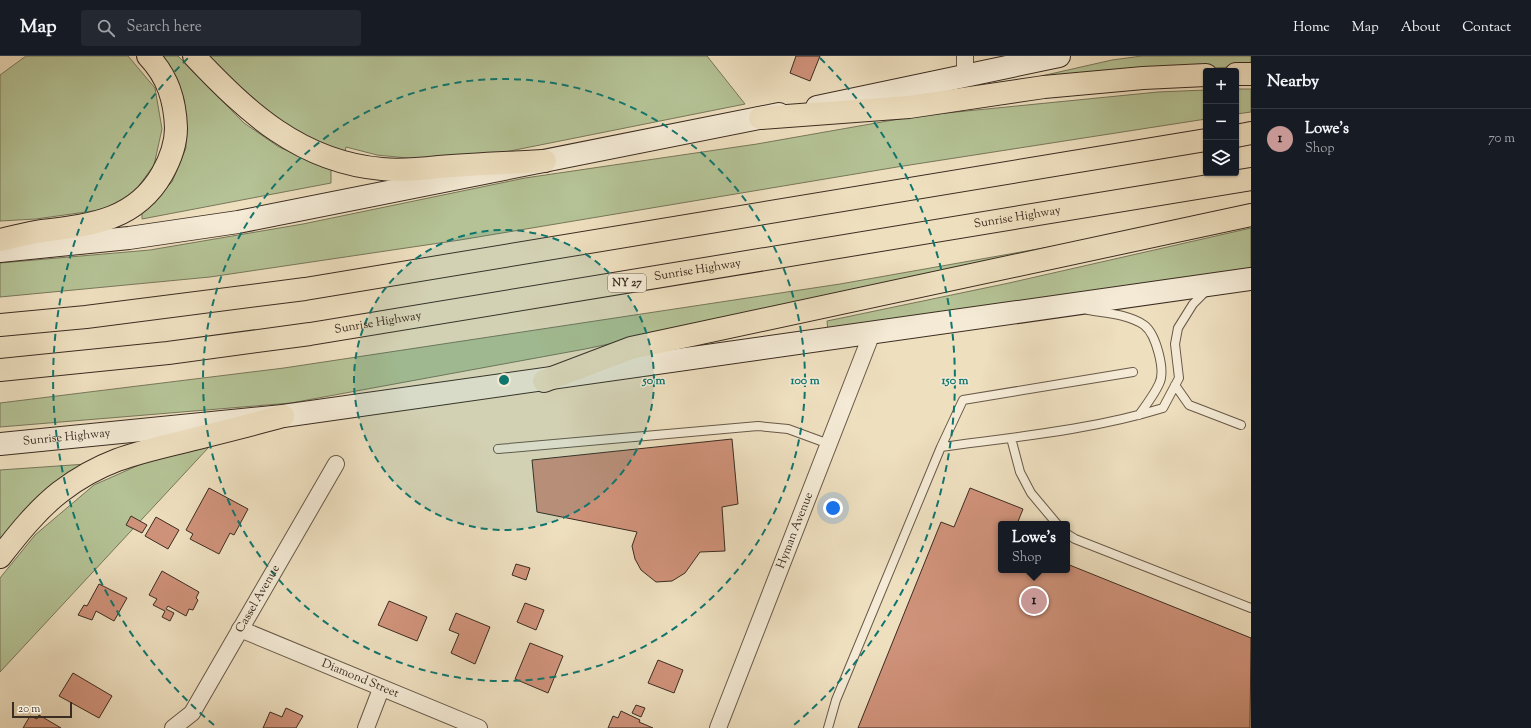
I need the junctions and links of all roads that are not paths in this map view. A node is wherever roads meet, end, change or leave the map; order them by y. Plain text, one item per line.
1 (148, 56) edge
2 (194, 56) edge
3 (1059, 56) edge
4 (965, 65) edge
5 (1239, 74) edge
6 (1251, 74) edge
7 (1203, 75) edge
8 (760, 118) junction
9 (1251, 133) edge
10 (1239, 135) edge
11 (1203, 140) edge
12 (546, 161) junction
13 (1251, 179) edge
14 (1251, 215) edge
15 (0, 240) edge
16 (0, 251) edge
17 (1251, 278) edge
18 (1215, 283) junction
19 (1065, 306) junction
20 (0, 325) edge
21 (872, 333) junction
22 (0, 370) edge
23 (1133, 372) dead end
24 (544, 381) junction
25 (1175, 385) junction
26 (1139, 415) junction
27 (283, 416) junction
28 (1242, 425) dead end
29 (1011, 438) junction
30 (0, 444) edge
31 (829, 444) junction
32 (941, 447) junction
33 (498, 449) dead end
34 (336, 464) dead end
35 (1054, 521) edge
36 (1070, 536) edge
37 (0, 556) edge
38 (1251, 608) edge
39 (240, 629) junction
40 (381, 689) junction
41 (173, 728) edge
42 (366, 728) edge
43 (479, 728) edge
44 (718, 728) edge
45 (828, 728) edge

1 - 15 highway
2 - 12 highway
3 - 4 main road
4 - 8 main road
5 - 6 highway
7 - 8 highway
8 - 12 main road
9 - 10 highway
11 - 20 highway
12 - 16 main road
13 - 22 highway, Sunrise Highway / NY 27
14 - 24 highway
17 - 18 main road, Sunrise Highway
18 - 19 main road, Sunrise Highway
18 - 25 lane
19 - 21 main road, Sunrise Highway
19 - 26 lane
21 - 24 main road, Sunrise Highway
21 - 31 street, Hyman Avenue
23 - 32 lane
24 - 27 main road, Sunrise Highway
25 - 26 lane
25 - 28 lane
26 - 29 lane
27 - 30 main road, Sunrise Highway
27 - 37 highway
29 - 32 lane
29 - 35 lane
31 - 33 lane
31 - 44 street, Hyman Avenue
32 - 45 lane
34 - 39 street, Cassel Avenue
36 - 38 lane
39 - 40 street, Diamond Street
39 - 41 street, Cassel Avenue
40 - 42 street
40 - 43 street, Diamond Street

